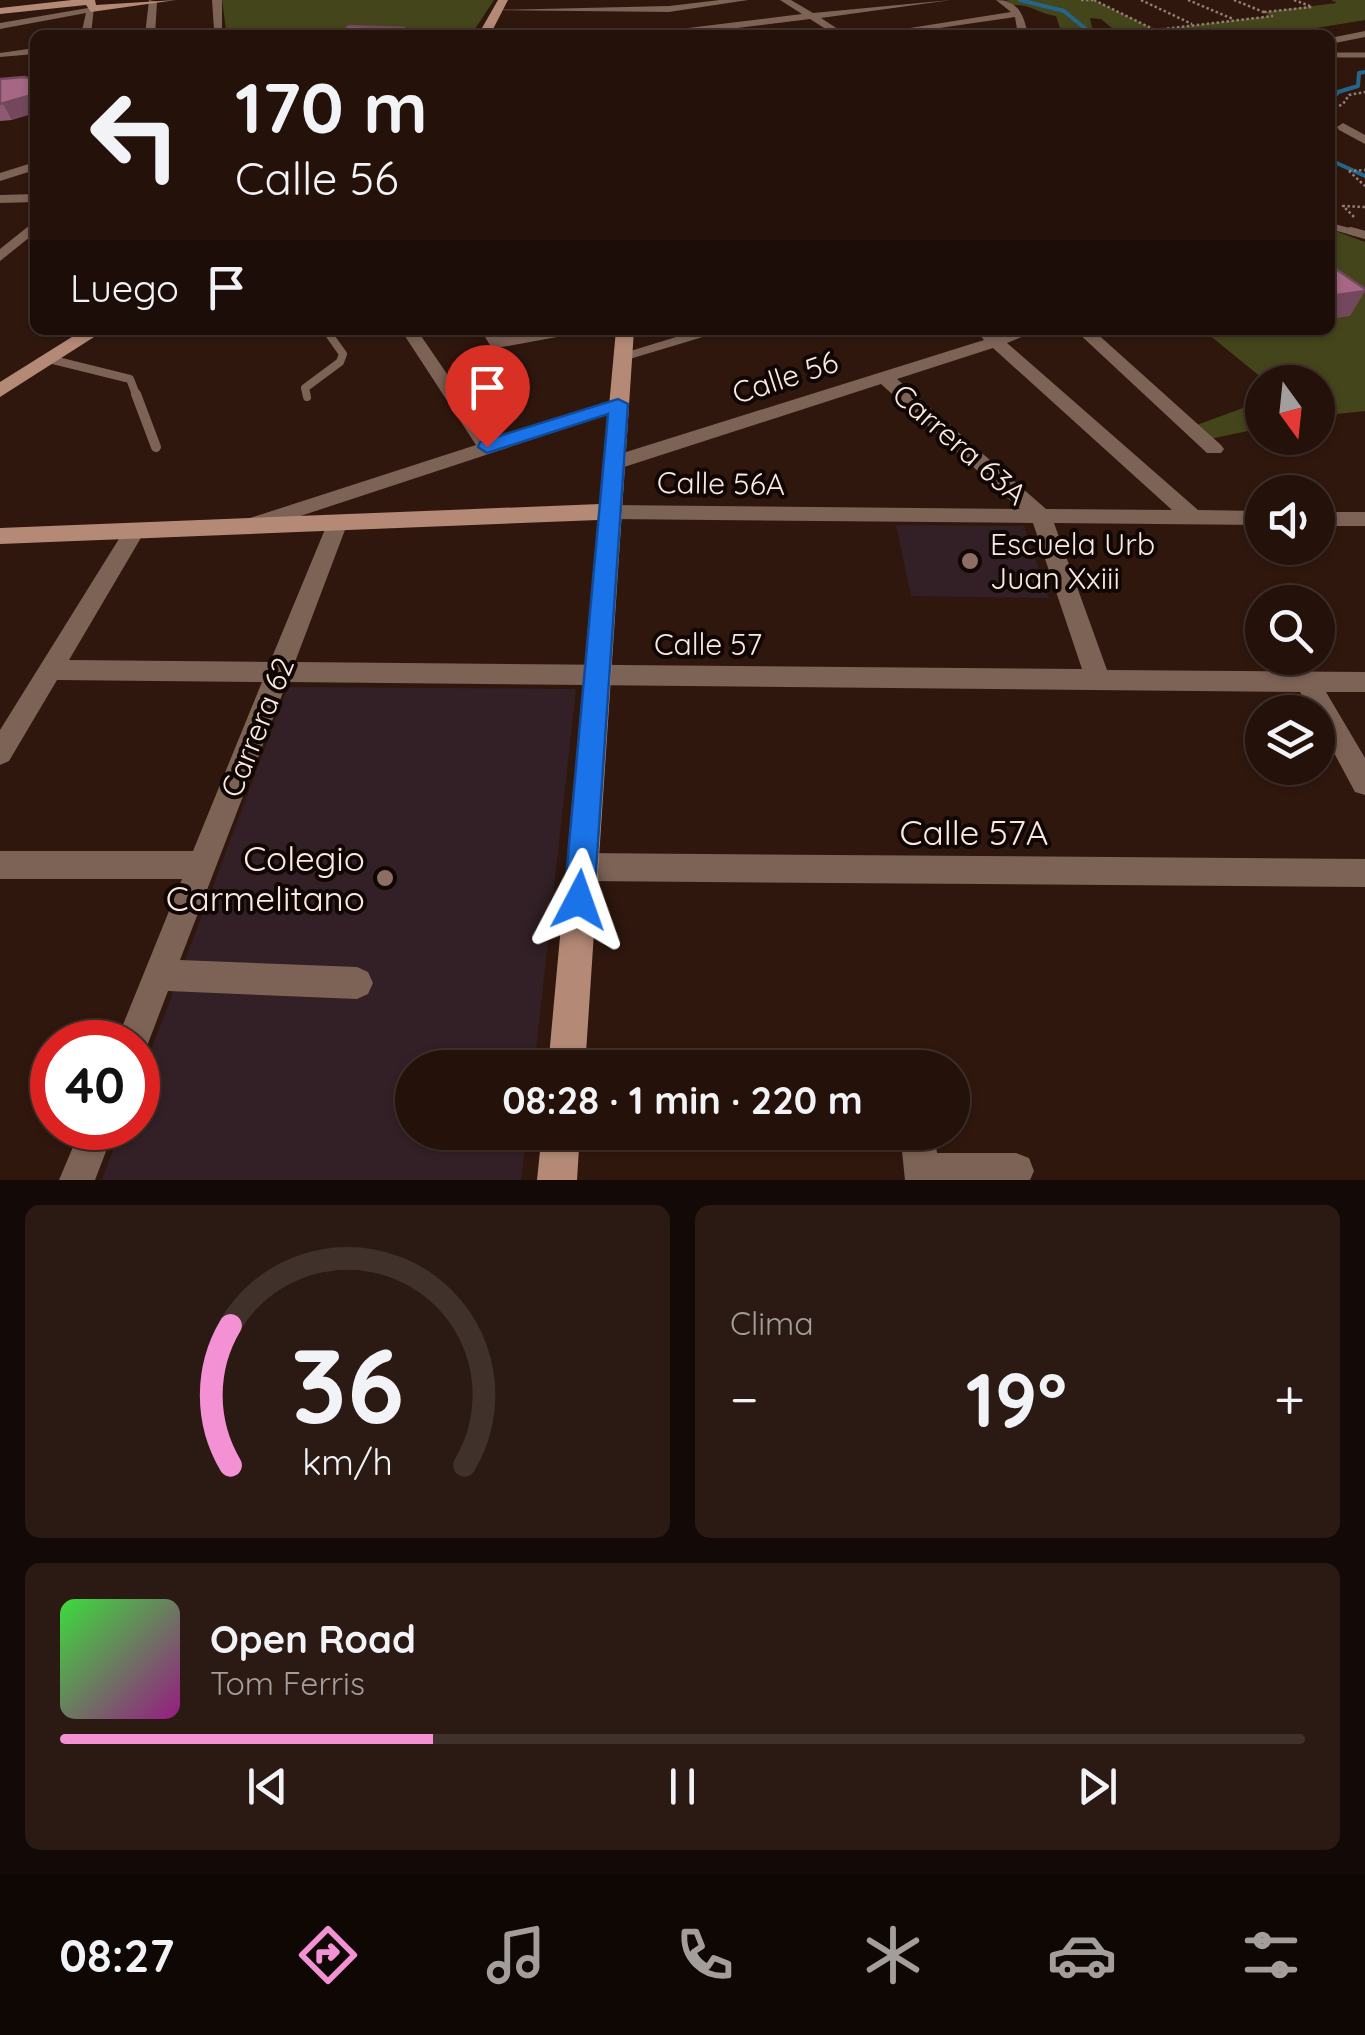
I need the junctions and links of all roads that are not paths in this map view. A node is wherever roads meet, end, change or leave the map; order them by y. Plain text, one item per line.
1 (172, 0) edge
2 (217, 0) edge
3 (743, 0) edge
4 (785, 0) edge
5 (946, 0) edge
6 (1000, 0) edge
7 (152, 2) edge
8 (91, 4) edge
9 (500, 5) edge
10 (0, 11) edge
11 (1019, 14) junction
12 (812, 16) junction
13 (0, 26) edge
14 (218, 28) dead end
15 (87, 30) edge
16 (150, 30) edge
17 (487, 30) edge
18 (704, 30) edge
19 (834, 30) edge
20 (905, 30) edge
21 (1022, 30) edge
22 (1365, 34) edge
23 (1335, 39) edge
24 (30, 52) edge
25 (3, 55) dead end
26 (1335, 55) edge
27 (1365, 55) edge
28 (1343, 127) dead end
29 (1365, 140) edge
30 (30, 168) edge
31 (0, 177) edge
32 (30, 198) edge
33 (0, 199) edge
34 (1335, 227) edge
35 (30, 229) edge
36 (1365, 232) edge
37 (0, 256) edge
38 (88, 335) edge
39 (330, 335) edge
40 (412, 335) edge
41 (682, 335) edge
42 (1089, 335) edge
43 (989, 336) edge
44 (624, 343) edge
45 (49, 360) junction
46 (884, 377) junction
47 (0, 391) edge
48 (307, 398) dead end
49 (618, 404) junction
50 (156, 447) dead end
51 (487, 447) junction
52 (1214, 449) dead end
53 (614, 463) junction
54 (610, 512) junction
55 (1041, 516) junction
56 (1192, 517) junction
57 (1245, 518) edge
58 (1335, 518) edge
59 (1365, 519) edge
60 (338, 522) junction
61 (250, 526) junction
62 (134, 530) junction
63 (0, 536) edge
64 (50, 670) junction
65 (279, 672) junction
66 (597, 675) junction
67 (1098, 680) junction
68 (1307, 681) junction
69 (1365, 682) edge
70 (0, 753) edge
71 (1365, 783) edge
72 (0, 865) edge
73 (202, 865) junction
74 (582, 867) junction
75 (1365, 873) edge
76 (159, 975) junction
77 (357, 982) dead end
78 (141, 1020) edge
79 (567, 1050) edge
80 (90, 1150) edge
81 (560, 1150) edge
82 (919, 1150) edge
83 (1016, 1171) dead end
84 (922, 1176) edge
85 (78, 1180) edge
86 (557, 1180) edge

1 - 7 street
2 - 14 street
3 - 9 street
4 - 12 street
5 - 12 street
6 - 11 street
7 - 8 street
7 - 16 street
8 - 10 street
8 - 13 street
8 - 15 street
9 - 17 street
11 - 20 street
11 - 21 street
12 - 18 street
12 - 19 street
22 - 23 street
24 - 25 street
26 - 27 lane
28 - 29 street
30 - 31 street
32 - 33 street
34 - 36 lane
35 - 37 street
38 - 45 street
39 - 48 lane
40 - 51 street
41 - 44 street
42 - 52 street
43 - 46 street, Calle 56
43 - 56 street
44 - 49 street
45 - 47 street
45 - 50 lane
46 - 53 street, Calle 56
46 - 55 street, Carrera 63A
49 - 51 street
49 - 53 street
51 - 61 street
53 - 54 street
54 - 55 street, Calle 56A
54 - 60 street, Calle 56A
54 - 66 street
55 - 56 street, Calle 56A
55 - 67 street, Carrera 63A
56 - 57 street, Calle 56A
58 - 59 street
60 - 61 street, Calle 56A
60 - 65 street, Carrera 62
61 - 62 street, Calle 56A
62 - 63 street, Calle 56A
62 - 64 street
64 - 65 street, Calle 57
64 - 70 street
65 - 66 street, Calle 57
65 - 73 street, Carrera 62
66 - 67 street, Calle 57
66 - 74 street
67 - 68 street, Calle 57
68 - 69 street, Calle 57
68 - 71 street
72 - 73 street
73 - 76 street, Carrera 62
74 - 75 street, Calle 57A
74 - 79 street
76 - 77 street
76 - 78 street, Carrera 62
80 - 85 street
81 - 86 street
82 - 84 street
83 - 84 street

